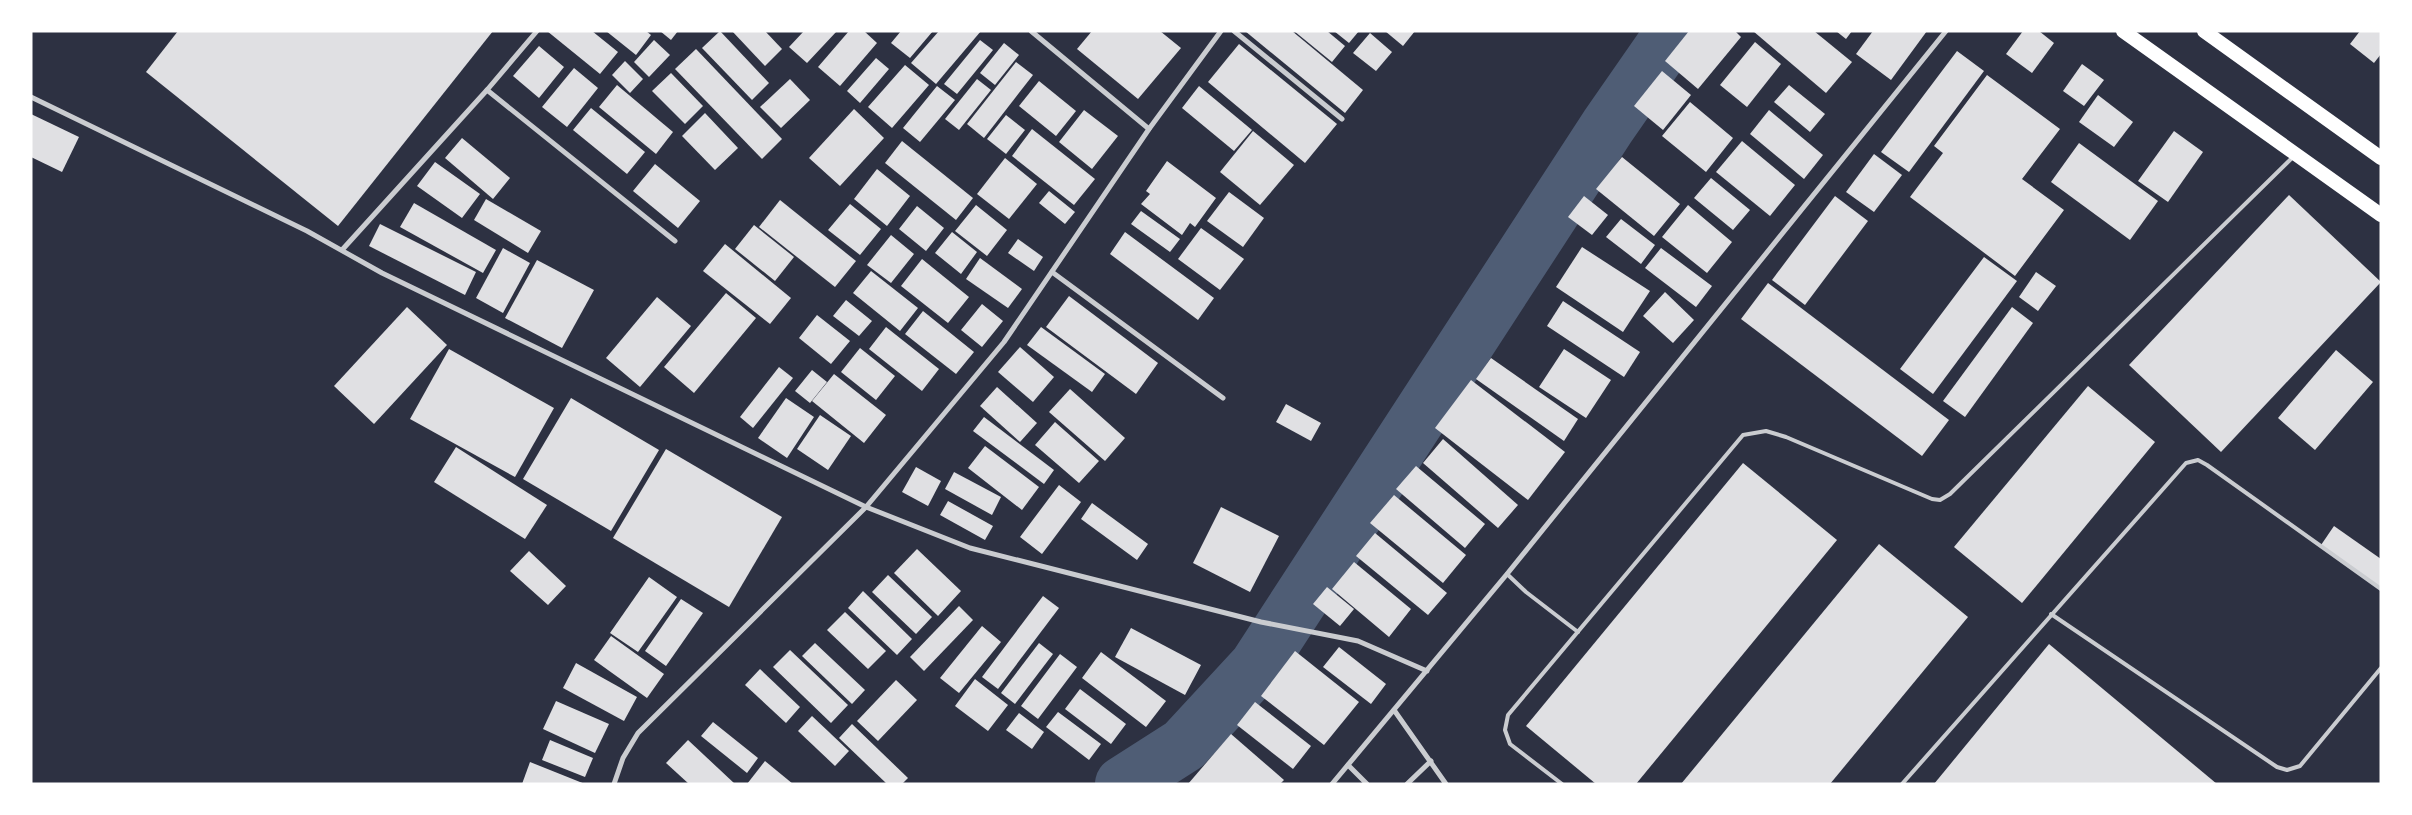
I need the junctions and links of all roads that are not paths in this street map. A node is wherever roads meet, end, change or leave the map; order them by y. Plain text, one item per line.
1 (537, 31) edge
2 (1031, 31) edge
3 (1221, 31) edge
4 (1234, 31) edge
5 (1946, 31) edge
6 (2123, 31) edge
7 (2204, 31) edge
8 (487, 90) junction
9 (31, 97) edge
10 (1342, 119) dead end
11 (1149, 129) junction
12 (2297, 153) junction
13 (2381, 158) edge
14 (2381, 215) edge
15 (675, 241) dead end
16 (342, 250) junction
17 (1052, 272) junction
18 (1223, 398) dead end
19 (866, 507) junction
20 (1507, 574) junction
21 (2381, 589) edge
22 (2051, 614) junction
23 (1578, 632) junction
24 (2381, 668) edge
25 (1427, 671) junction
26 (1394, 710) junction
27 (1431, 760) junction
28 (1348, 765) junction
29 (614, 784) edge
30 (1332, 784) edge
31 (1368, 784) edge
32 (1407, 784) edge
33 (1446, 784) edge
34 (1562, 784) edge
35 (1902, 784) edge

1 - 8 street
2 - 11 street
3 - 11 street
4 - 10 street
5 - 20 street
6 - 12 highway
7 - 13 highway
8 - 15 street
8 - 16 street
9 - 16 street
11 - 17 street
12 - 14 highway
12 - 23 lane
16 - 19 street
17 - 18 street
17 - 19 street
19 - 25 street
19 - 29 street
20 - 23 lane
20 - 25 street
21 - 22 lane
22 - 24 lane
22 - 35 lane
23 - 34 lane
25 - 26 street
26 - 27 street
26 - 28 street
27 - 32 street
27 - 33 street
28 - 30 street
28 - 31 street

